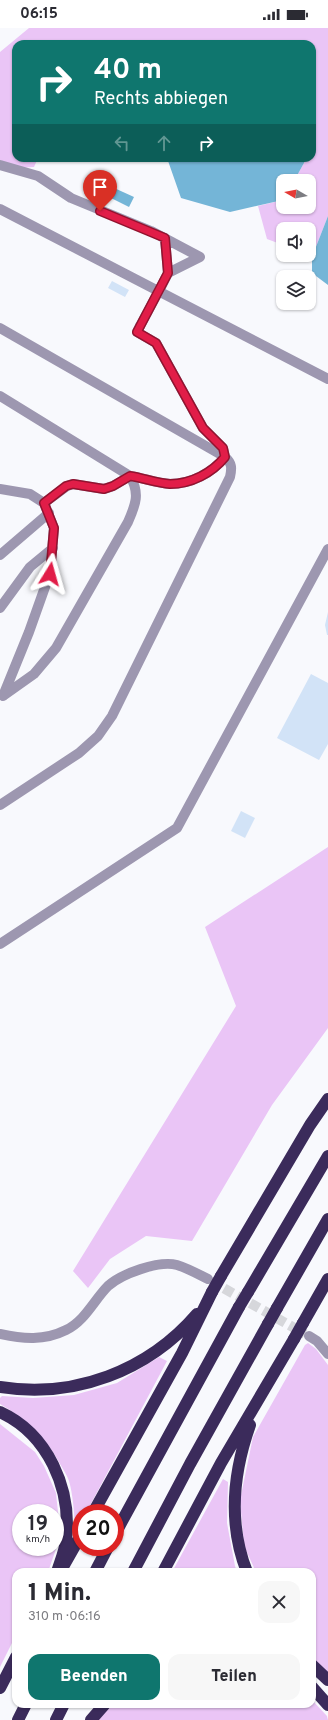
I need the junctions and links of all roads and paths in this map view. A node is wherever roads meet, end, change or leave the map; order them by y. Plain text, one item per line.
1 (0, 165) edge
2 (0, 209) edge
3 (165, 238) junction
4 (168, 273) junction
5 (0, 328) edge
6 (328, 379) edge
7 (0, 396) edge
8 (225, 457) junction
9 (130, 476) junction
10 (0, 489) edge
11 (44, 503) junction
12 (49, 513) junction
13 (53, 548) junction
14 (328, 549) edge
15 (0, 555) edge
16 (0, 608) edge
17 (1, 698) edge
18 (0, 805) edge
19 (0, 944) edge
20 (328, 1099) edge
21 (328, 1156) edge
22 (328, 1219) edge
23 (208, 1279) tunnel mouth
24 (328, 1279) edge
25 (205, 1304) junction
26 (0, 1334) edge
27 (308, 1336) tunnel mouth
28 (328, 1354) edge
29 (0, 1387) edge
30 (259, 1401) junction
31 (0, 1412) edge
32 (98, 1504) edge
33 (124, 1518) edge
34 (72, 1551) edge
35 (103, 1556) edge
36 (58, 1568) edge
37 (62, 1568) edge
38 (97, 1568) edge
39 (135, 1568) edge
40 (165, 1568) edge
41 (246, 1568) edge
42 (12, 1665) edge
43 (316, 1669) edge
44 (328, 1680) edge
45 (0, 1688) edge
46 (316, 1692) edge
47 (328, 1705) edge
48 (24, 1708) edge
49 (62, 1708) edge
50 (94, 1708) edge
51 (100, 1708) edge
52 (18, 1720) edge
53 (56, 1720) edge
54 (90, 1720) edge

1 - 3 street
2 - 6 street
3 - 4 street
3 - 4 street
4 - 8 street, bridge
5 - 8 street
7 - 9 street
8 - 9 street
8 - 18 street
9 - 11 street
9 - 17 street
10 - 11 street
11 - 12 street
12 - 13 street
12 - 15 street
13 - 16 street
13 - 17 street
14 - 19 street
20 - 25 highway, bridge
21 - 33 highway, bridge
22 - 39 highway, bridge
23 - 26 street
24 - 30 highway, bridge
25 - 29 highway
25 - 32 highway
27 - 28 street
30 - 40 highway
30 - 41 highway
31 - 36 highway
34 - 37 highway
35 - 38 highway
42 - 45 highway
43 - 44 highway
46 - 47 highway
48 - 52 highway
49 - 53 highway
50 - 54 highway
51 - 54 highway

